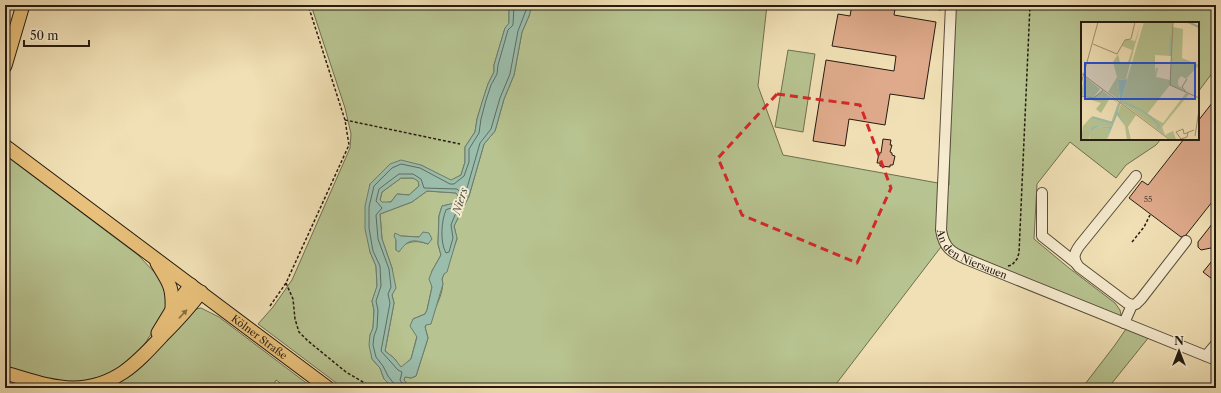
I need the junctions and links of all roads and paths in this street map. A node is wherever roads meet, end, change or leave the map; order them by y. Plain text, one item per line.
1 (24, 5) edge
2 (308, 5) edge
3 (704, 5) edge
4 (749, 5) edge
5 (908, 5) edge
6 (1030, 5) edge
7 (951, 8) edge
8 (5, 66) edge
9 (345, 120) junction
10 (460, 144) dead end
11 (5, 146) edge
12 (1136, 176) dead end
13 (1042, 194) dead end
14 (1150, 215) dead end
15 (1186, 241) dead end
16 (1132, 242) dead end
17 (154, 258) junction
18 (1076, 263) junction
19 (1004, 266) dead end
20 (286, 283) junction
21 (196, 288) junction
22 (1132, 305) junction
23 (270, 306) dead end
24 (172, 310) junction
25 (1124, 323) junction
26 (1216, 344) edge
27 (146, 353) junction
28 (1211, 358) edge
29 (5, 373) edge
30 (328, 388) edge
31 (373, 388) edge

1 - 8 main road
2 - 9 path
3 - 4 path
5 - 7 path
6 - 19 path
7 - 25 street, An den Niersauen
9 - 10 path
9 - 20 path
11 - 17 main road, Kölner Straße
12 - 18 street
13 - 18 street
14 - 16 path
15 - 22 street
17 - 21 main road, Kölner Straße
17 - 24 main road
18 - 22 street
20 - 23 path
20 - 31 path
21 - 24 main road
27 -> 21 main road
21 - 30 main road, Kölner Straße
22 - 25 street
24 - 27 main road
25 - 28 street, An den Niersauen
26 - 28 street
27 - 29 main road

